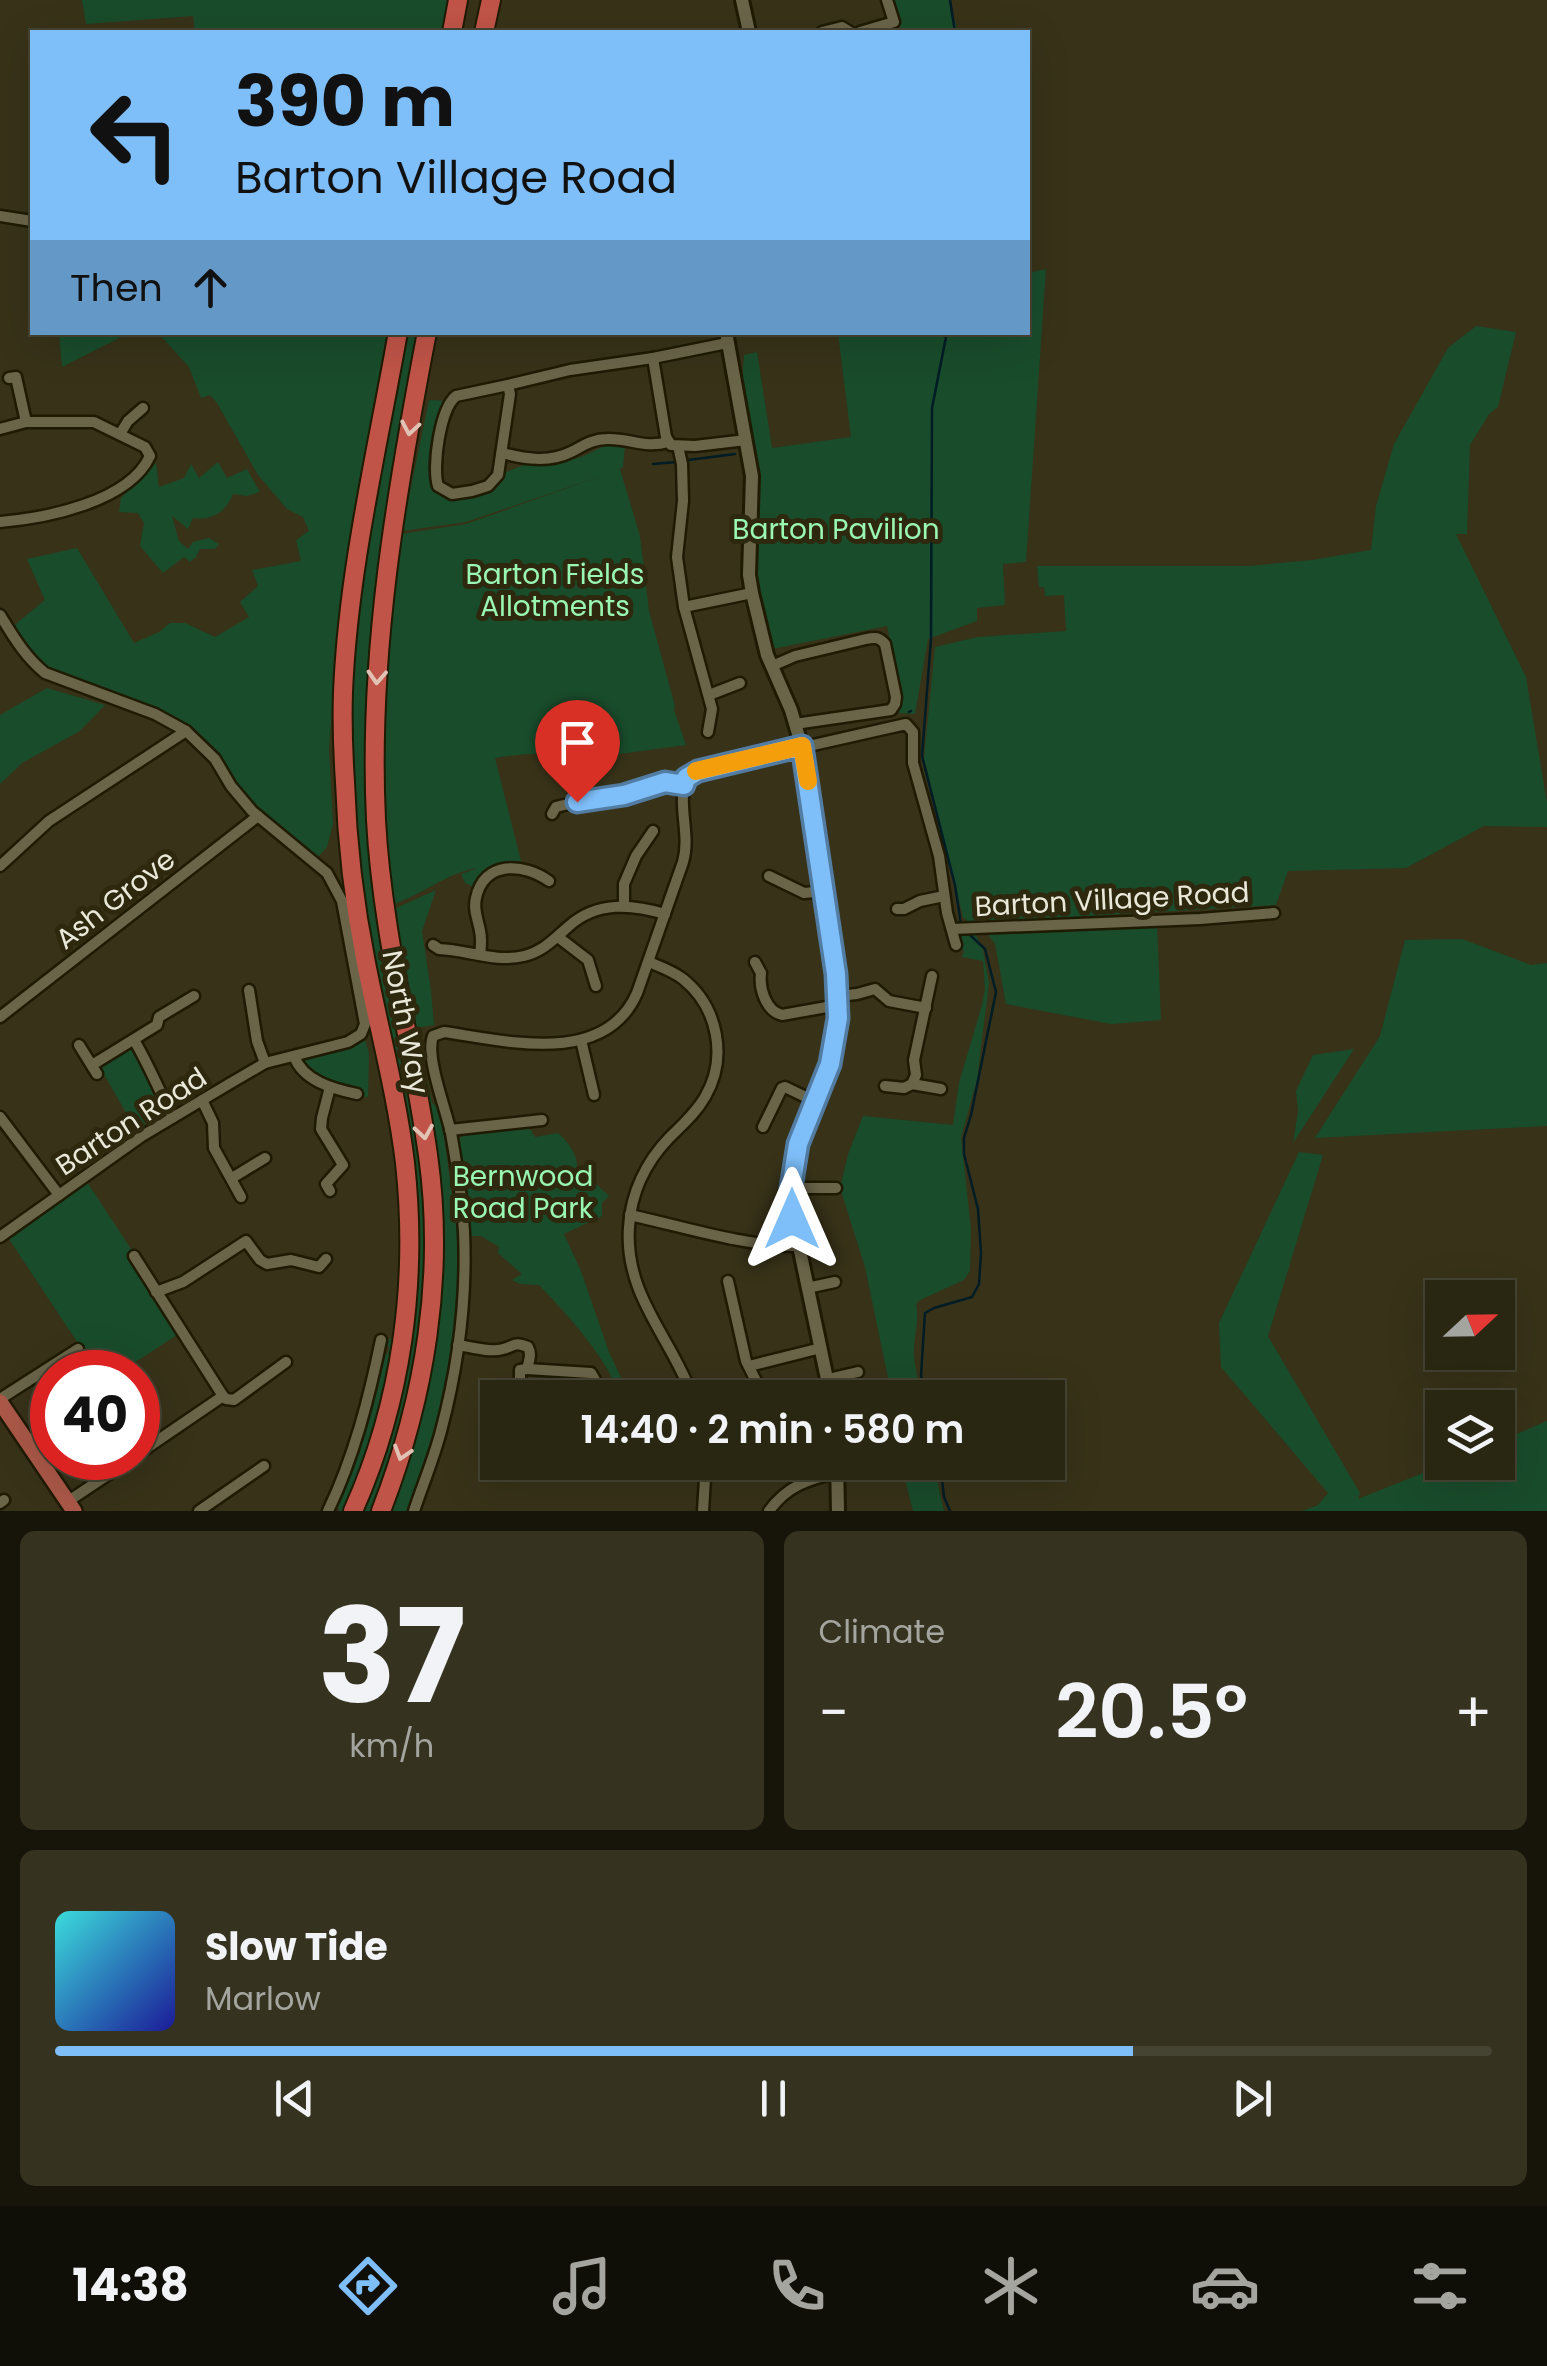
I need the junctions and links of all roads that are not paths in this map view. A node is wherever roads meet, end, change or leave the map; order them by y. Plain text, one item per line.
1 (458, 0) edge
2 (491, 0) edge
3 (742, 0) edge
4 (886, 0) edge
5 (452, 30) edge
6 (484, 30) edge
7 (749, 30) edge
8 (867, 30) edge
9 (0, 216) edge
10 (30, 221) edge
11 (397, 335) edge
12 (426, 335) edge
13 (438, 335) edge
14 (726, 338) edge
15 (653, 358) junction
16 (421, 367) junction
17 (9, 378) dead end
18 (508, 385) junction
19 (143, 408) dead end
20 (26, 422) junction
21 (0, 429) edge
22 (120, 434) junction
23 (746, 440) junction
24 (673, 444) junction
25 (502, 453) junction
26 (0, 522) edge
27 (752, 593) junction
28 (684, 608) junction
29 (0, 616) edge
30 (772, 666) junction
31 (740, 684) dead end
32 (709, 695) junction
33 (796, 724) junction
34 (186, 731) junction
35 (708, 732) dead end
36 (802, 746) junction
37 (684, 785) junction
38 (552, 808) dead end
39 (258, 816) junction
40 (654, 831) dead end
41 (0, 866) edge
42 (768, 876) dead end
43 (549, 881) dead end
44 (824, 892) junction
45 (944, 896) junction
46 (624, 906) junction
47 (902, 911) dead end
48 (1274, 913) dead end
49 (665, 914) junction
50 (955, 929) junction
51 (558, 937) junction
52 (434, 944) dead end
53 (956, 944) dead end
54 (480, 955) junction
55 (648, 962) junction
56 (756, 962) dead end
57 (932, 976) dead end
58 (596, 986) dead end
59 (248, 990) dead end
60 (194, 996) dead end
61 (838, 1000) junction
62 (926, 1008) junction
63 (0, 1017) edge
64 (134, 1040) junction
65 (581, 1040) junction
66 (79, 1045) dead end
67 (294, 1056) junction
68 (265, 1063) junction
69 (912, 1084) junction
70 (885, 1086) dead end
71 (330, 1087) junction
72 (941, 1089) dead end
73 (357, 1094) dead end
74 (594, 1094) dead end
75 (202, 1100) junction
76 (814, 1100) junction
77 (0, 1117) edge
78 (173, 1117) junction
79 (542, 1120) dead end
80 (763, 1127) dead end
81 (450, 1130) junction
82 (265, 1158) dead end
83 (232, 1178) junction
84 (791, 1188) junction
85 (836, 1188) dead end
86 (330, 1191) dead end
87 (59, 1195) junction
88 (241, 1196) dead end
89 (630, 1215) junction
90 (0, 1238) edge
91 (798, 1246) junction
92 (134, 1256) dead end
93 (322, 1267) dead end
94 (728, 1280) dead end
95 (834, 1282) dead end
96 (807, 1288) junction
97 (156, 1292) junction
98 (381, 1340) dead end
99 (458, 1345) junction
100 (821, 1348) junction
101 (78, 1349) dead end
102 (286, 1362) dead end
103 (749, 1366) junction
104 (526, 1368) junction
105 (858, 1372) dead end
106 (828, 1378) joint
107 (520, 1380) edge
108 (595, 1380) edge
109 (685, 1380) edge
110 (754, 1380) edge
111 (223, 1396) junction
112 (0, 1401) edge
113 (160, 1439) edge
114 (264, 1466) dead end
115 (104, 1480) edge
116 (705, 1480) edge
117 (808, 1480) edge
118 (837, 1480) edge
119 (71, 1506) edge
120 (199, 1511) edge
121 (328, 1511) edge
122 (353, 1511) edge
123 (381, 1511) edge
124 (414, 1511) edge
125 (703, 1511) edge
126 (769, 1511) edge
127 (838, 1511) edge

1 - 5 highway
2 - 6 highway
3 - 7 street
4 - 8 street
9 - 10 street
11 - 122 highway, North Way
12 - 16 highway, North Way
13 - 16 street
14 - 15 street
14 - 23 street
15 - 18 street
15 - 24 street
16 -> 123 highway, North Way
17 - 20 street
18 - 25 street
18 - 25 street
19 - 22 street
20 - 21 street
20 - 22 street
22 - 26 street
23 - 24 street
23 - 27 street
24 - 25 street
24 - 28 street
27 - 28 street
27 - 30 street
28 - 32 street
29 - 34 street
30 - 33 street
30 - 33 street
31 - 32 street
32 - 35 street
33 - 36 street
34 - 39 street
34 - 41 street
36 - 37 street, Barton Village Road
36 - 44 street
36 - 45 street, Barton Village Road
37 - 38 street, Barton Village Road
37 - 49 street
39 - 63 street, Ash Grove
39 - 67 street, Barton Road
40 - 46 street
42 - 44 street
43 - 54 street
44 - 61 street
45 - 47 street, Barton Village Road
45 - 50 street, Barton Village Road
46 - 49 street
46 - 51 street
48 - 50 street, Barton Village Road
49 - 55 street
50 - 53 street, Barton Village Road
51 - 54 street
51 - 58 street
52 - 54 street
55 - 65 street
55 - 89 street
56 - 61 street
57 - 62 street
59 - 68 street
60 - 64 street
61 - 62 street
61 - 76 street
62 - 69 street
64 - 66 street
64 - 78 street
65 - 74 street
65 - 81 street, North Way
67 - 68 street, Barton Road
67 - 71 street
68 - 75 street, Barton Road
69 - 70 street
69 - 72 street
71 - 73 street
71 - 86 street
75 - 78 street, Barton Road
75 - 83 street
76 - 80 street
76 - 84 street
77 - 87 street
78 - 87 street, Barton Road
79 - 81 street
81 - 99 street, North Way
82 - 83 street
83 - 88 street
84 - 85 street
84 - 91 street
87 - 90 street, Barton Road
89 - 91 street
89 - 109 street
91 - 96 street
92 - 97 street
93 - 97 street
94 - 103 street
95 - 96 street
96 - 100 street
97 - 111 street
98 - 121 street
99 - 104 street
99 - 124 street, North Way
100 - 103 street
100 - 106 street
101 - 112 street
102 - 111 street
103 - 110 street
104 - 107 street
104 - 108 street
105 - 106 street
111 - 113 street
112 - 119 main road
114 - 120 street
115 - 119 street
116 - 125 street
117 - 126 street
118 - 127 street

